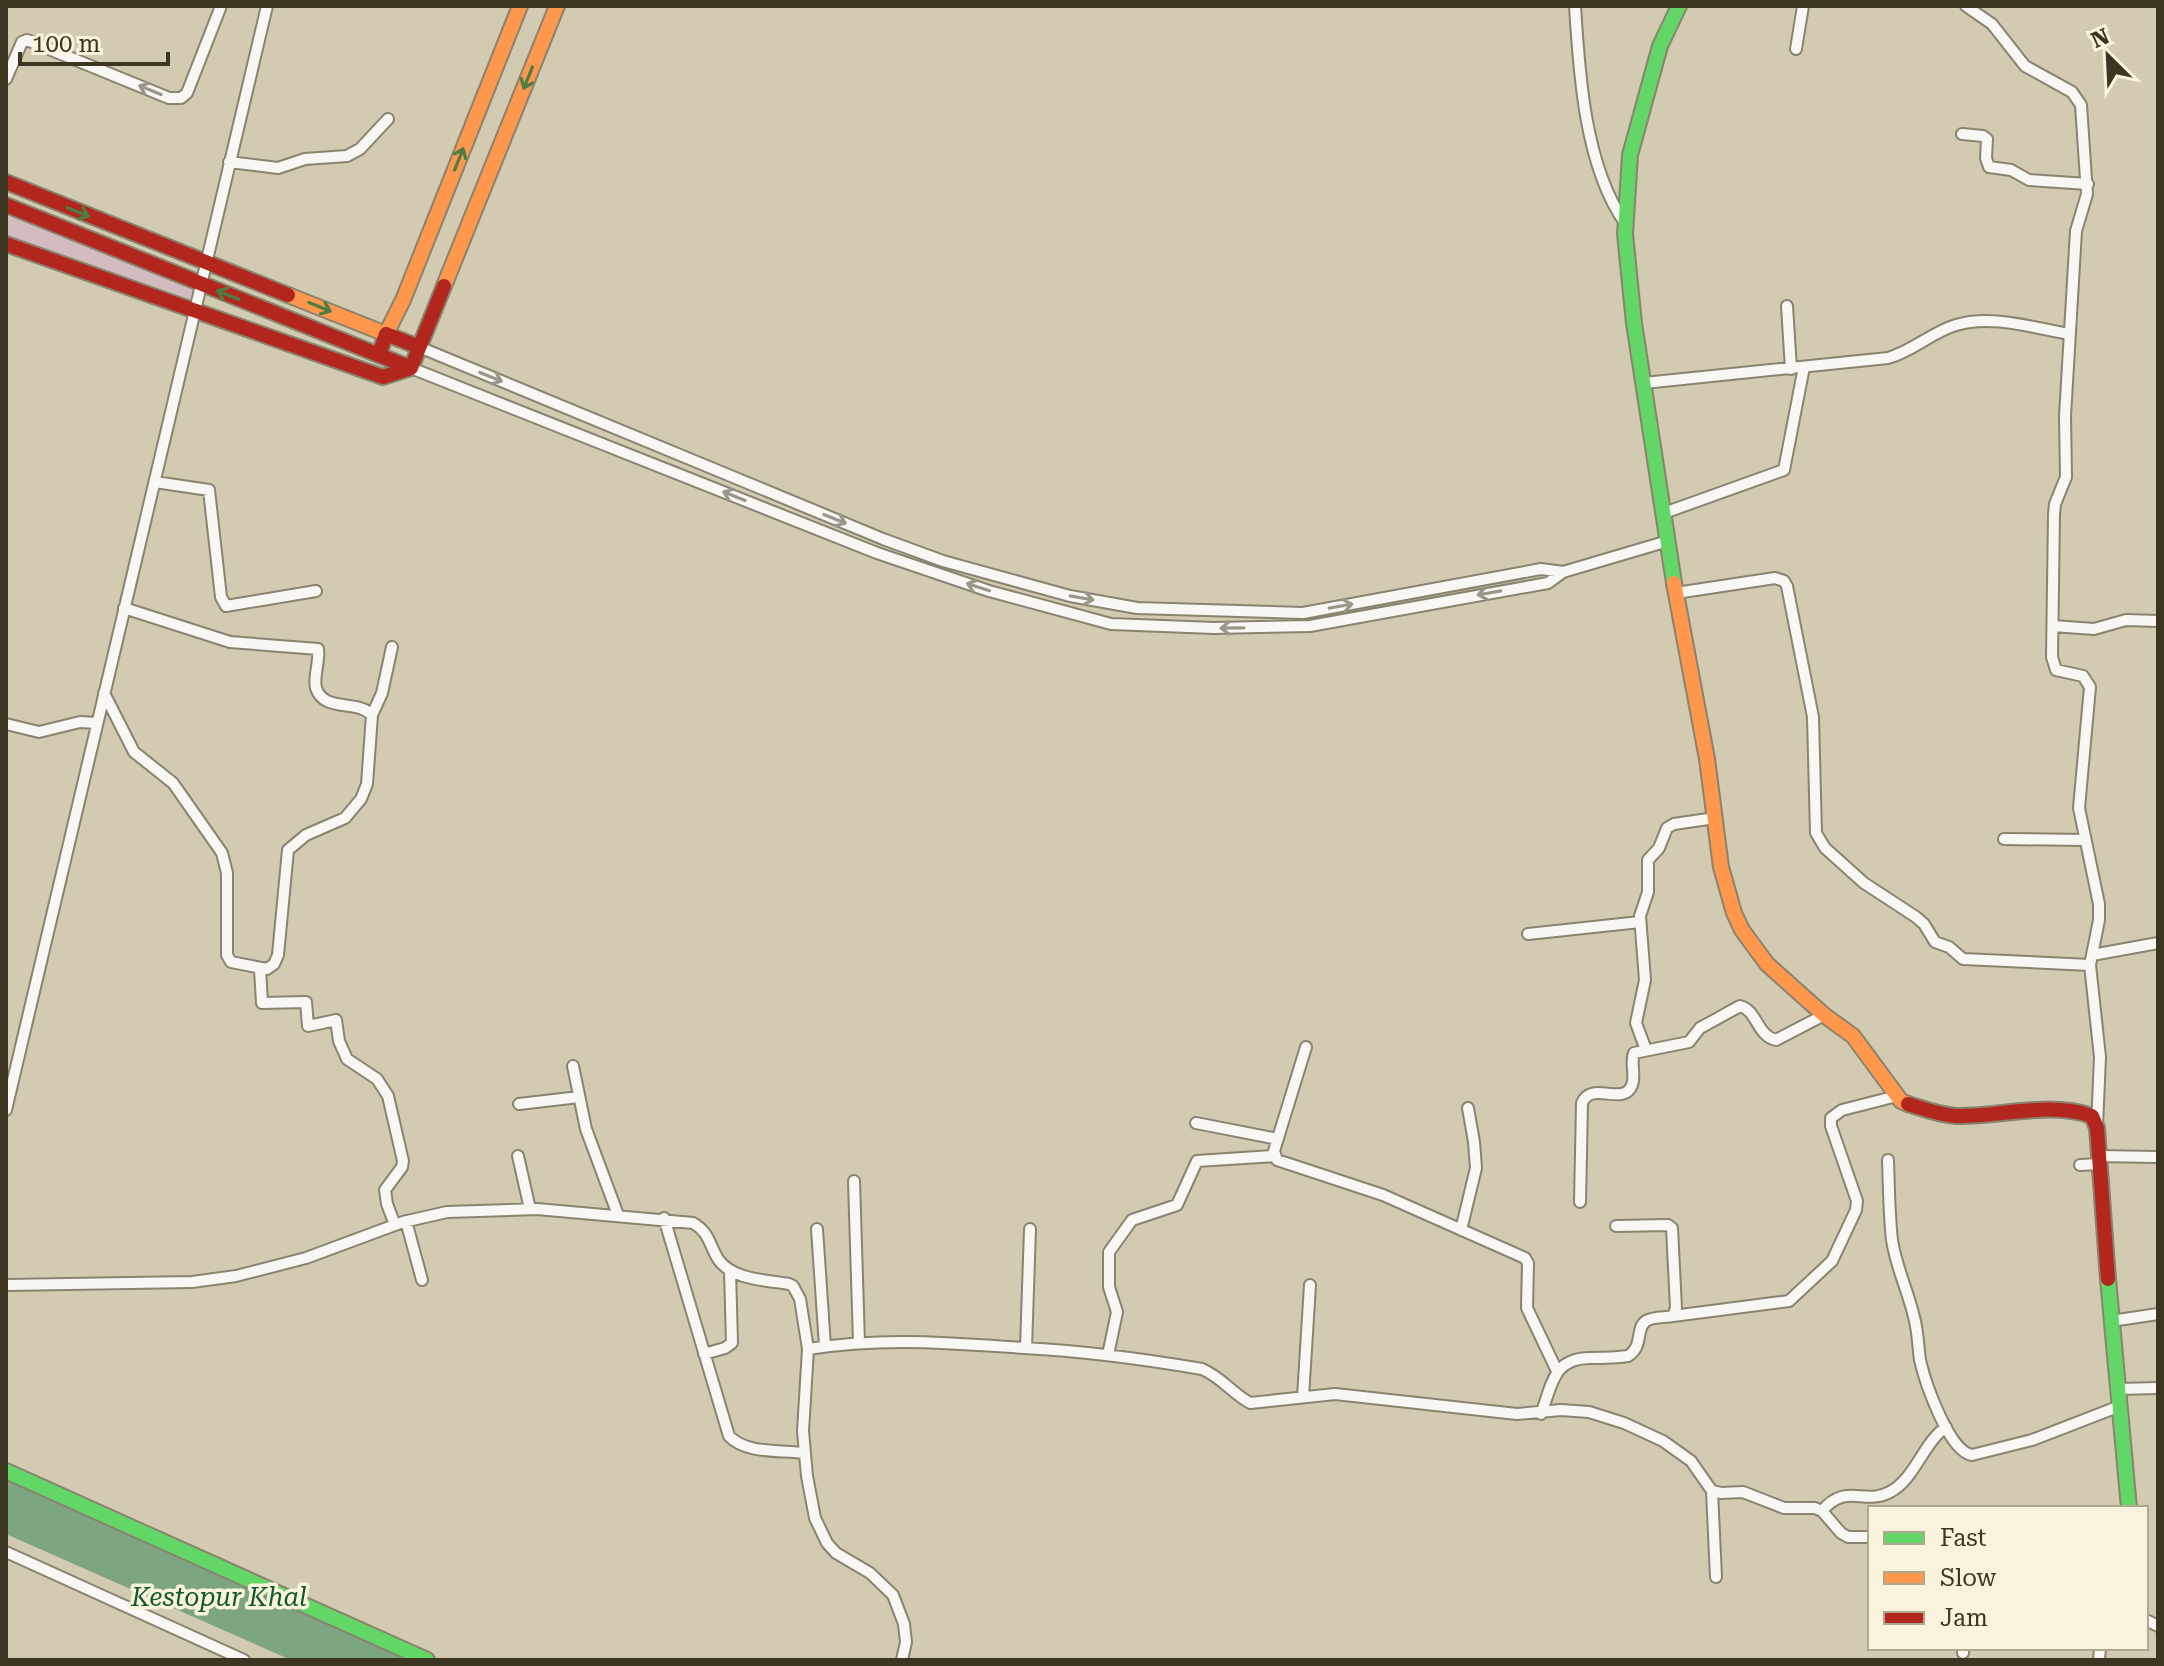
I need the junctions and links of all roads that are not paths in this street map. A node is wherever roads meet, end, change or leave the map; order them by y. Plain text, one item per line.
1 (221, 6) edge
2 (267, 6) edge
3 (520, 6) edge
4 (557, 6) edge
5 (1575, 6) edge
6 (1679, 6) edge
7 (1803, 6) edge
8 (1966, 6) edge
9 (1796, 49) dead end
10 (6, 79) edge
11 (388, 119) dead end
12 (1962, 134) dead end
13 (229, 162) junction
14 (6, 182) edge
15 (2088, 184) junction
16 (6, 205) edge
17 (1625, 223) junction
18 (6, 244) edge
19 (206, 262) junction
20 (202, 284) junction
21 (1787, 306) dead end
22 (196, 310) junction
23 (386, 334) junction
24 (2069, 334) junction
25 (419, 347) junction
26 (379, 355) junction
27 (1804, 367) junction
28 (411, 368) junction
29 (1791, 369) junction
30 (1644, 383) junction
31 (155, 482) junction
32 (1664, 513) junction
33 (1668, 541) junction
34 (1563, 572) junction
35 (316, 591) dead end
36 (1676, 593) junction
37 (124, 608) junction
38 (2158, 621) edge
39 (2053, 626) junction
40 (392, 647) dead end
41 (104, 693) junction
42 (372, 715) junction
43 (97, 723) junction
44 (6, 724) edge
45 (1715, 818) junction
46 (2004, 839) dead end
47 (2084, 840) junction
48 (1640, 922) junction
49 (1528, 934) dead end
50 (2158, 943) edge
51 (2091, 960) junction
52 (260, 969) junction
53 (1824, 1015) junction
54 (1306, 1047) dead end
55 (1646, 1050) junction
56 (573, 1066) dead end
57 (1897, 1096) junction
58 (579, 1097) junction
59 (519, 1104) dead end
60 (1468, 1108) dead end
61 (6, 1110) edge
62 (1196, 1123) dead end
63 (2097, 1128) junction
64 (1278, 1139) junction
65 (518, 1156) dead end
66 (1274, 1156) junction
67 (2156, 1157) dead end
68 (1888, 1160) dead end
69 (2100, 1160) junction
70 (2080, 1165) dead end
71 (854, 1181) dead end
72 (1580, 1202) dead end
73 (530, 1209) junction
74 (618, 1215) junction
75 (664, 1218) junction
76 (400, 1223) junction
77 (1616, 1226) dead end
78 (817, 1229) dead end
79 (1030, 1229) dead end
80 (1461, 1230) junction
81 (730, 1270) junction
82 (422, 1280) dead end
83 (6, 1285) edge
84 (1310, 1285) dead end
85 (2158, 1314) edge
86 (1673, 1316) junction
87 (2111, 1321) junction
88 (859, 1343) junction
89 (825, 1346) junction
90 (1026, 1348) junction
91 (808, 1349) junction
92 (704, 1354) junction
93 (1108, 1355) junction
94 (1557, 1371) junction
95 (2158, 1388) edge
96 (2118, 1389) junction
97 (1303, 1397) junction
98 (2120, 1406) junction
99 (1541, 1414) junction
100 (1946, 1427) junction
101 (804, 1453) junction
102 (6, 1471) edge
103 (1712, 1491) junction
104 (2129, 1506) edge
105 (1822, 1511) junction
106 (1868, 1537) edge
107 (6, 1552) edge
108 (1716, 1577) dead end
109 (223, 1656) edge
110 (244, 1660) edge
111 (427, 1660) edge
112 (902, 1660) edge

1 -> 10 street
2 - 13 street
23 -> 3 street
4 -> 25 street
5 - 17 street
6 - 17 street
7 - 9 street
8 - 15 street
11 - 13 street
12 - 15 street
13 - 19 street
14 -> 19 street
15 - 24 street
16 - 20 street
17 - 30 street
18 - 22 street
19 - 20 street
19 -> 23 street
20 - 22 street
26 -> 20 street
21 - 29 street
22 - 28 street
22 - 31 street
23 - 25 street
23 - 26 street
24 - 27 street
24 - 39 street
25 - 28 street
25 -> 34 street
26 - 28 street
27 - 29 street
27 - 32 street
34 -> 28 street
29 - 30 street
30 - 32 street
31 - 35 street
31 - 37 street
32 - 33 street
33 - 34 street
33 - 36 street
36 - 45 street
36 - 51 street
37 - 41 street
37 - 42 street
38 - 39 street
39 - 47 street
40 - 42 street
41 - 43 street
41 - 52 street
42 - 52 street
43 - 44 street
43 - 61 street
45 - 48 street
45 - 53 street
46 - 47 street
47 - 51 street
48 - 49 street
48 - 55 street
50 - 51 street
51 - 63 street
52 - 76 street
53 - 55 street
53 - 57 street
54 - 64 street
55 - 72 street
56 - 58 street
57 - 63 street
57 - 86 street
58 - 59 street
58 - 74 street
60 - 80 street
62 - 64 street
63 - 69 street
64 - 66 street
65 - 73 street
66 - 80 street
66 - 93 street
67 - 69 street
68 - 100 street
69 - 70 street
69 - 87 street
71 - 88 street
73 - 74 street
73 - 76 street
74 - 75 street
75 - 81 street
75 - 92 street
76 - 82 street
76 - 83 street
77 - 86 street
78 - 89 street
79 - 90 street
80 - 94 street
81 - 91 street
81 - 92 street
84 - 97 street
85 - 87 street
86 - 94 street
87 - 96 street
88 - 89 street
88 - 90 street
89 - 91 street
90 - 93 street
91 - 101 street
92 - 101 street
93 - 97 street
94 - 99 street
95 - 96 street
96 - 98 street
97 - 99 street
98 - 100 street
98 - 104 street
99 - 103 street
100 - 105 street
101 - 112 street
102 - 111 street
103 - 105 street
103 - 108 street
105 - 106 street
107 - 109 street
109 - 110 street

